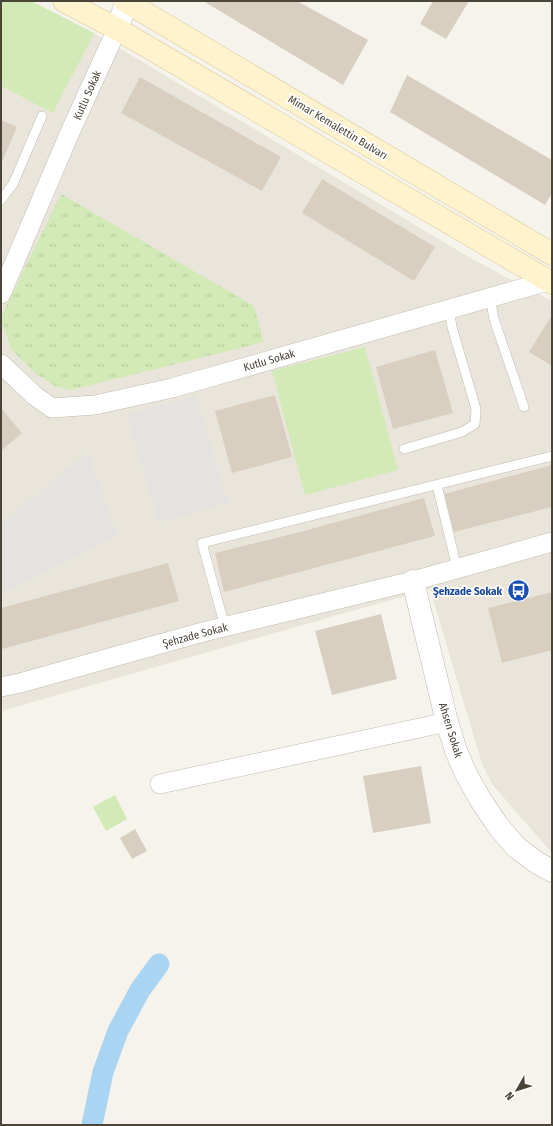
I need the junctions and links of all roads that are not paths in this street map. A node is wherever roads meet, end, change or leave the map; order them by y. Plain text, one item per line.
1 (64, 1) edge
2 (126, 1) edge
3 (117, 29) junction
4 (42, 116) dead end
5 (1, 200) edge
6 (552, 253) edge
7 (550, 282) edge
8 (1, 294) edge
9 (490, 297) junction
10 (449, 309) junction
11 (1, 364) edge
12 (524, 407) dead end
13 (404, 449) dead end
14 (552, 456) edge
15 (437, 485) junction
16 (552, 542) edge
17 (457, 568) junction
18 (414, 580) junction
19 (225, 627) junction
20 (1, 687) edge
21 (447, 722) junction
22 (160, 784) dead end
23 (552, 871) edge

1 - 3 main road
2 - 3 street
2 - 6 main road, Mimar Kemalettin Bulvarı
3 - 7 main road
3 - 8 street, Kutlu Sokak
4 - 5 lane
7 - 9 street, Kutlu Sokak
9 - 10 street, Kutlu Sokak
9 - 12 lane
10 - 11 street, Kutlu Sokak
10 - 13 lane
14 - 15 lane
15 - 17 lane
15 - 19 lane
16 - 17 street, Şehzade Sokak
17 - 18 street, Şehzade Sokak
18 - 19 street, Şehzade Sokak
18 - 21 street, Ahsen Sokak
19 - 20 street, Şehzade Sokak
21 - 22 street
21 - 23 street, Ahsen Sokak

